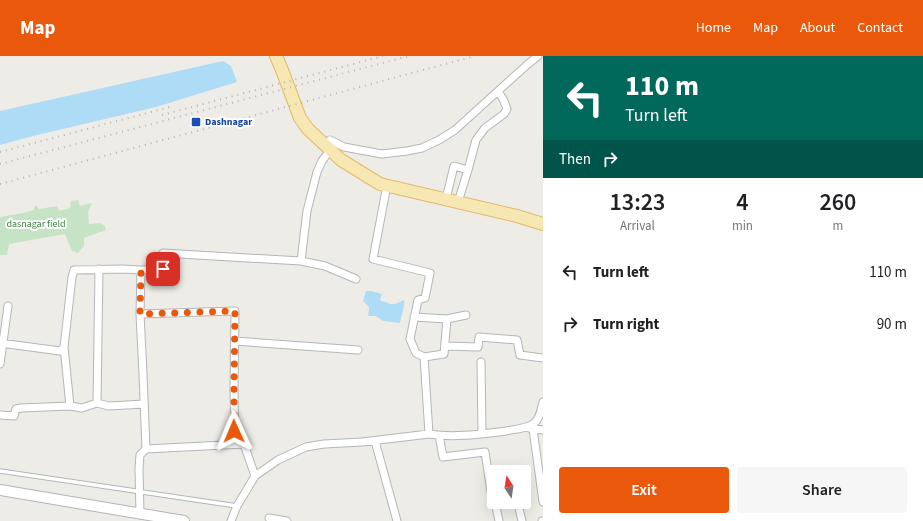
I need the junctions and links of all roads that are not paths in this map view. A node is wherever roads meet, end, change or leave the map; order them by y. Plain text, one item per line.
1 (276, 56) edge
2 (538, 56) edge
3 (498, 91) junction
4 (330, 145) junction
5 (468, 170) junction
6 (387, 185) junction
7 (446, 199) junction
8 (458, 202) junction
9 (543, 224) edge
10 (301, 261) junction
11 (99, 269) junction
12 (141, 270) junction
13 (356, 279) dead end
14 (8, 306) dead end
15 (140, 314) junction
16 (466, 315) dead end
17 (414, 317) junction
18 (446, 319) junction
19 (235, 341) junction
20 (2, 343) edge
21 (64, 346) junction
22 (445, 346) junction
23 (358, 350) dead end
24 (424, 357) junction
25 (543, 358) edge
26 (481, 362) dead end
27 (0, 364) edge
28 (543, 402) edge
29 (97, 403) junction
30 (144, 404) junction
31 (70, 406) junction
32 (0, 415) edge
33 (530, 428) junction
34 (543, 430) edge
35 (429, 434) junction
36 (482, 434) junction
37 (439, 435) junction
38 (375, 441) junction
39 (234, 444) junction
40 (146, 449) junction
41 (487, 465) edge
42 (0, 471) edge
43 (255, 476) junction
44 (0, 490) edge
45 (140, 491) junction
46 (543, 502) edge
47 (237, 506) junction
48 (496, 509) edge
49 (519, 509) edge
50 (140, 514) junction
51 (269, 518) dead end
52 (184, 521) edge
53 (231, 521) edge
54 (287, 521) edge
55 (397, 521) edge
56 (499, 521) edge
57 (522, 521) edge

1 - 4 main road
2 - 3 street
3 - 4 street
3 - 5 street
4 - 6 main road
4 - 10 street
5 - 7 street
5 - 8 street
6 - 7 main road
6 - 17 street
7 - 8 main road
8 - 9 main road
10 - 12 street
10 - 13 street
11 - 12 street
11 - 21 street
11 - 29 street
12 - 15 street
14 - 20 street
15 - 19 street
15 - 30 street
16 - 18 street
17 - 18 street
17 - 24 street
18 - 22 street
19 - 23 street
19 - 39 street
20 - 21 street
20 - 27 street
21 - 31 street
22 - 24 street
22 - 25 street
24 - 35 street
26 - 36 street
28 - 33 street
29 - 30 street
29 - 31 street
30 - 40 street
31 - 32 street
33 - 34 street
33 - 36 street
33 - 46 street
35 - 37 street
35 - 38 street
36 - 37 street
37 - 41 street
38 - 43 street
38 - 55 street
39 - 40 street
39 - 43 street
40 - 45 street
42 - 45 lane
43 - 47 street
44 - 50 street
45 - 47 lane
45 - 50 street
47 - 53 street
48 - 56 street
49 - 57 street
50 - 52 street
51 - 54 street

